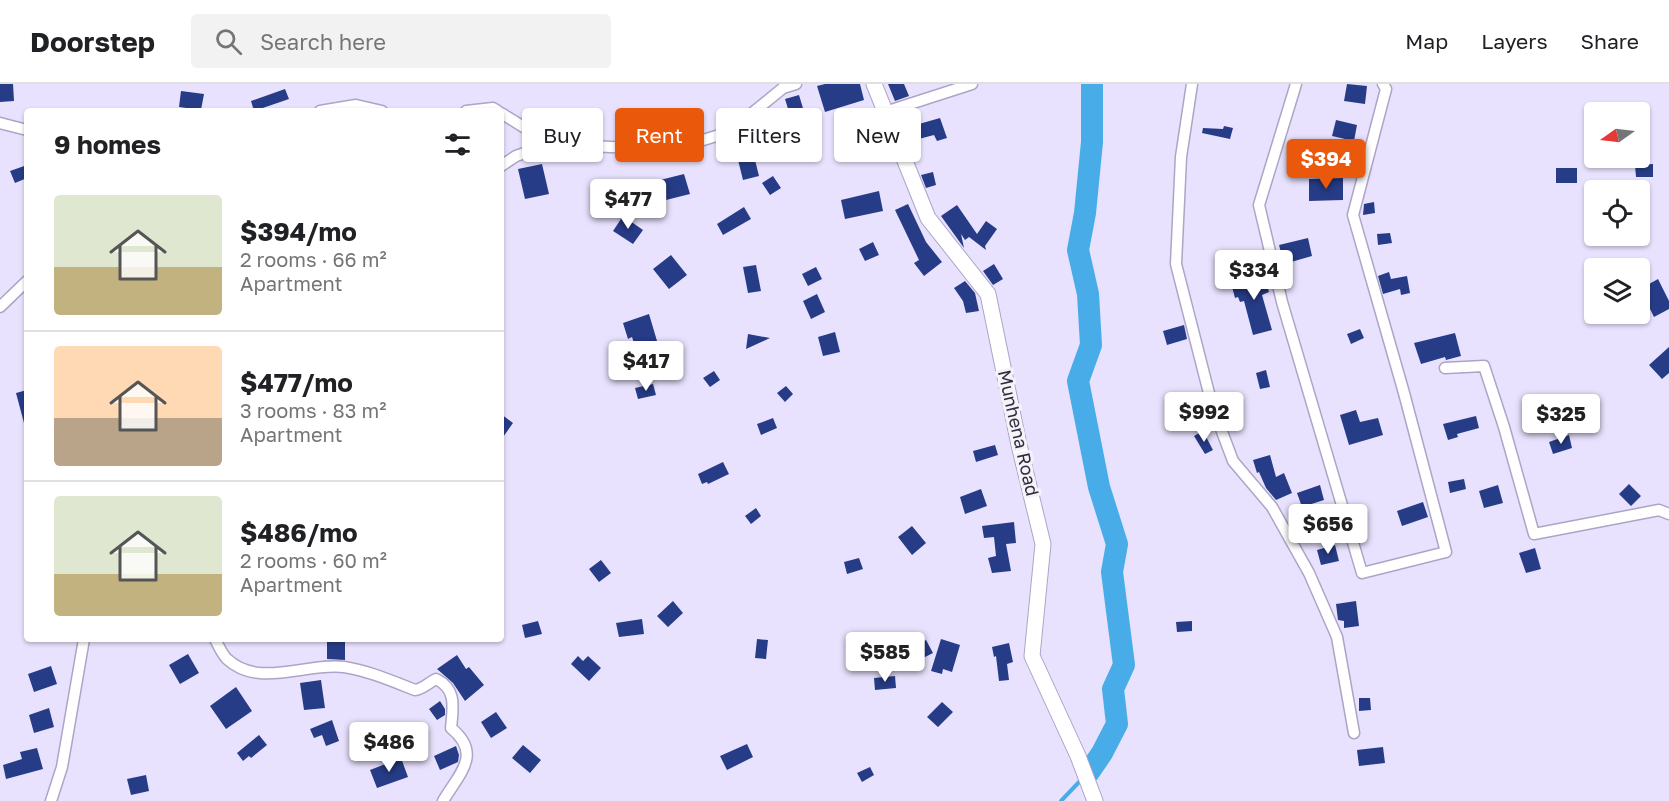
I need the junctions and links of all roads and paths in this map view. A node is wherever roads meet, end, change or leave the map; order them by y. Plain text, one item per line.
1 (796, 84) edge
2 (874, 84) edge
3 (972, 84) edge
4 (1192, 84) edge
5 (1296, 84) edge
6 (1383, 84) edge
7 (338, 108) edge
8 (369, 108) edge
9 (883, 108) edge
10 (897, 108) edge
11 (504, 115) edge
12 (0, 123) edge
13 (522, 126) edge
14 (24, 129) edge
15 (603, 147) edge
16 (522, 154) edge
17 (905, 162) edge
18 (504, 164) edge
19 (24, 284) edge
20 (0, 308) edge
21 (1445, 368) dead end
22 (1669, 514) edge
23 (84, 642) edge
24 (216, 642) edge
25 (1354, 733) dead end
26 (51, 801) edge
27 (443, 801) edge
28 (1095, 801) edge

1 - 15 street
2 - 9 street, Munhena Road
3 - 10 street
4 - 25 street
5 - 6 street
7 - 8 street
11 - 13 street
12 - 14 street
16 - 18 street
17 - 28 street, Munhena Road
19 - 20 street
21 - 22 street
23 - 26 street
24 - 27 street

